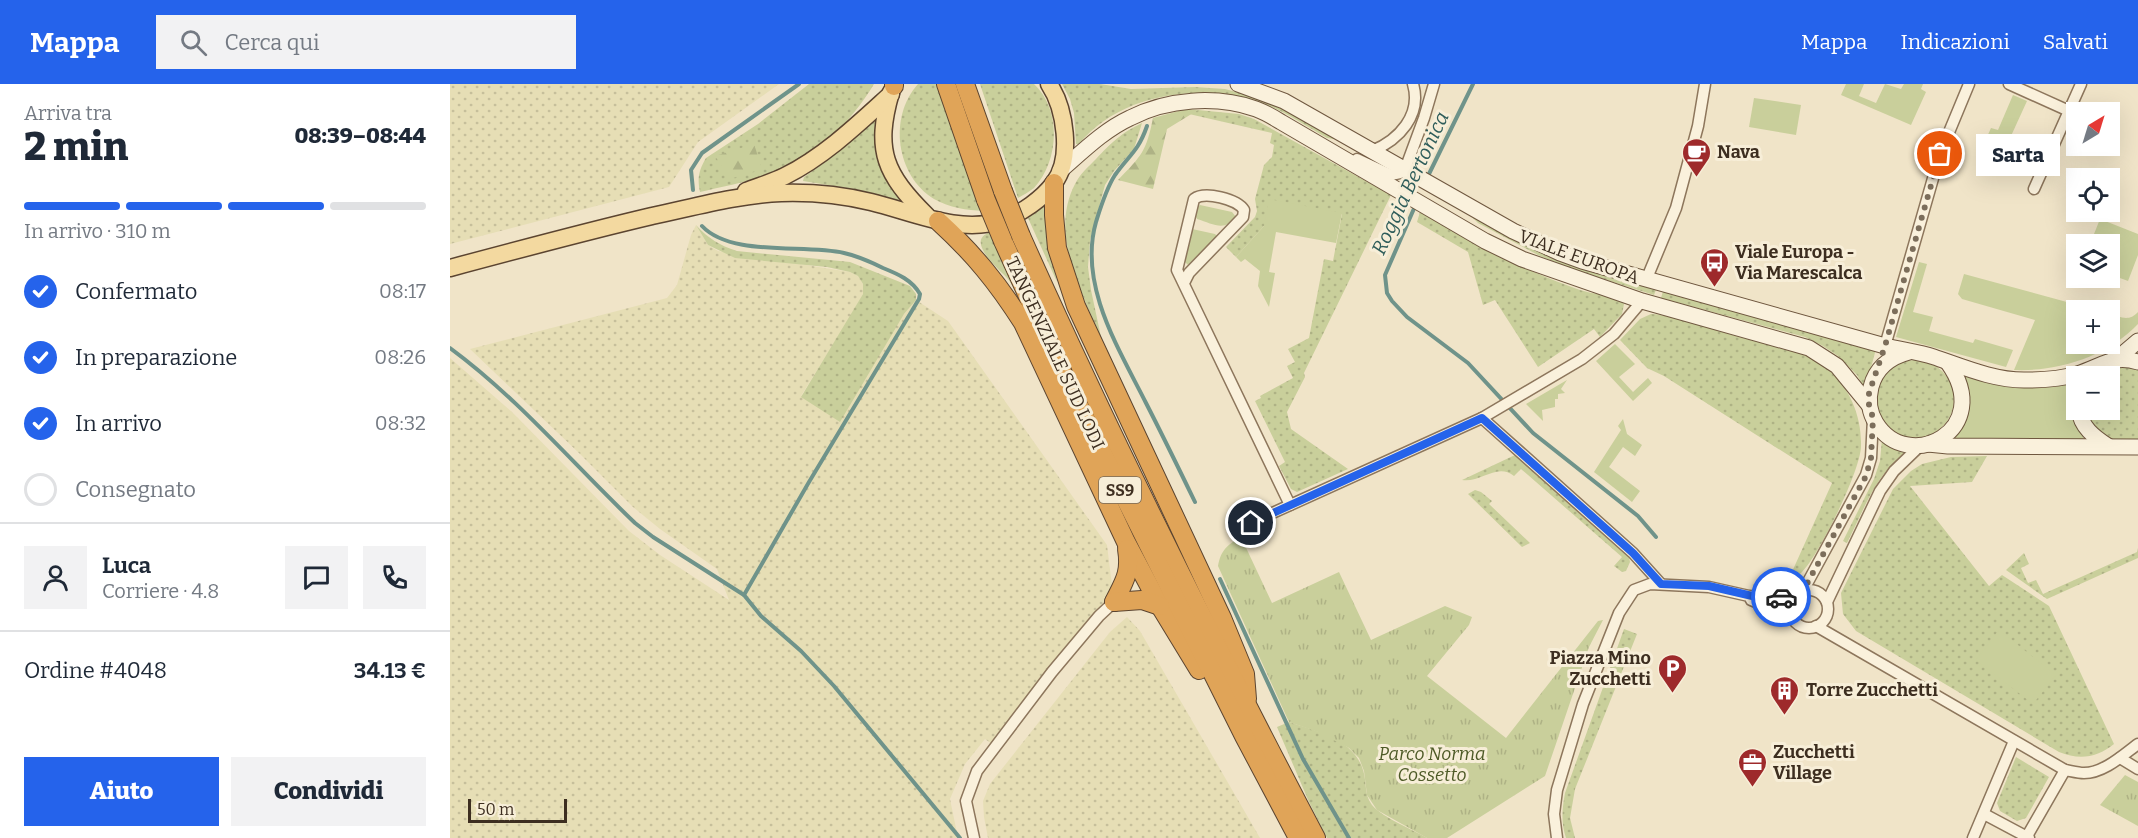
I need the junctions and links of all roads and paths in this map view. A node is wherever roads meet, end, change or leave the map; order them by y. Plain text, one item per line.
1 (946, 84) edge
2 (965, 84) edge
3 (1049, 84) edge
4 (1238, 84) edge
5 (1413, 84) edge
6 (1434, 84) edge
7 (1706, 84) edge
8 (1969, 84) edge
9 (2009, 84) edge
10 (2081, 84) edge
11 (894, 87) edge
12 (2073, 102) edge
13 (2066, 110) edge
14 (2066, 118) edge
15 (1281, 122) junction
16 (1372, 151) junction
17 (1404, 169) junction
18 (1057, 177) junction
19 (2034, 189) dead end
20 (723, 200) junction
21 (933, 219) junction
22 (450, 268) edge
23 (1647, 278) junction
24 (1184, 282) junction
25 (1642, 301) junction
26 (2138, 341) edge
27 (1885, 346) junction
28 (1909, 352) junction
29 (2114, 359) junction
30 (2138, 362) edge
31 (1948, 363) junction
32 (2102, 366) edge
33 (1878, 371) junction
34 (2066, 377) edge
35 (1871, 411) junction
36 (1482, 418) junction
37 (2082, 420) edge
38 (1924, 445) junction
39 (2108, 446) junction
40 (2136, 446) edge
41 (1290, 505) junction
42 (1235, 530) dead end
43 (1126, 542) junction
44 (1661, 584) junction
45 (1801, 592) junction
46 (1734, 593) junction
47 (1114, 602) junction
48 (1160, 606) junction
49 (1827, 608) junction
50 (1793, 618) junction
51 (1816, 626) junction
52 (1855, 649) junction
53 (1248, 710) junction
54 (1244, 736) junction
55 (2014, 741) junction
56 (2138, 744) edge
57 (2120, 758) junction
58 (2138, 769) edge
59 (2065, 770) junction
60 (1984, 813) junction
61 (974, 838) edge
62 (1298, 838) edge
63 (1316, 838) edge
64 (1557, 838) edge
65 (1974, 838) edge
66 (2028, 838) edge

1 - 54 highway, TANGENZIALE SUD LODI / SS9, bridge
2 - 53 highway, TANGENZIALE SUD LODI / SS9, bridge
3 - 18 main road
4 - 16 street, VIALE EUROPA
5 - 16 street
6 - 17 street
7 - 23 street
8 - 27 street
9 - 13 street
10 - 12 street
11 - 20 main road
11 - 21 main road
14 - 19 street
15 - 17 street, VIALE EUROPA
15 - 18 street, VIALE EUROPA
15 - 25 street, VIALE EUROPA
16 - 17 street, VIALE EUROPA
17 - 23 street, VIALE EUROPA
18 - 21 main road
18 - 53 highway
20 - 21 main road
20 - 22 main road
21 - 43 highway
23 - 27 street, VIALE EUROPA
24 - 24 street
24 - 41 street
25 - 35 street, VIALE EUROPA
25 - 36 street
26 - 29 street, VIALE EUROPA
27 - 28 street, VIALE EUROPA
27 - 33 street
28 - 31 street, VIALE EUROPA
28 - 33 street
29 - 30 street
29 - 32 street, VIALE EUROPA
31 - 34 street, VIALE EUROPA
31 - 38 street
33 - 35 street
35 - 38 street, VIALE EUROPA
35 - 45 street
36 - 41 street
36 - 44 street
37 - 39 street
38 - 39 street, VIALE EUROPA
38 - 49 street
39 - 40 street, VIALE EUROPA
41 - 42 street
43 - 47 highway
43 - 48 highway
44 - 46 street
44 - 64 street
45 - 46 street
45 - 49 street
45 - 50 street
46 - 50 street
47 - 48 highway
47 - 61 street
48 - 54 highway
49 - 51 street
49 - 52 street
50 - 51 street
51 - 52 street
52 - 55 street
53 - 63 highway, TANGENZIALE SUD LODI / SS9
54 - 62 highway, TANGENZIALE SUD LODI / SS9
55 - 59 street
55 - 60 street
56 - 57 street
57 - 58 street
57 - 59 street
59 - 66 street
60 - 65 street
60 - 66 street

